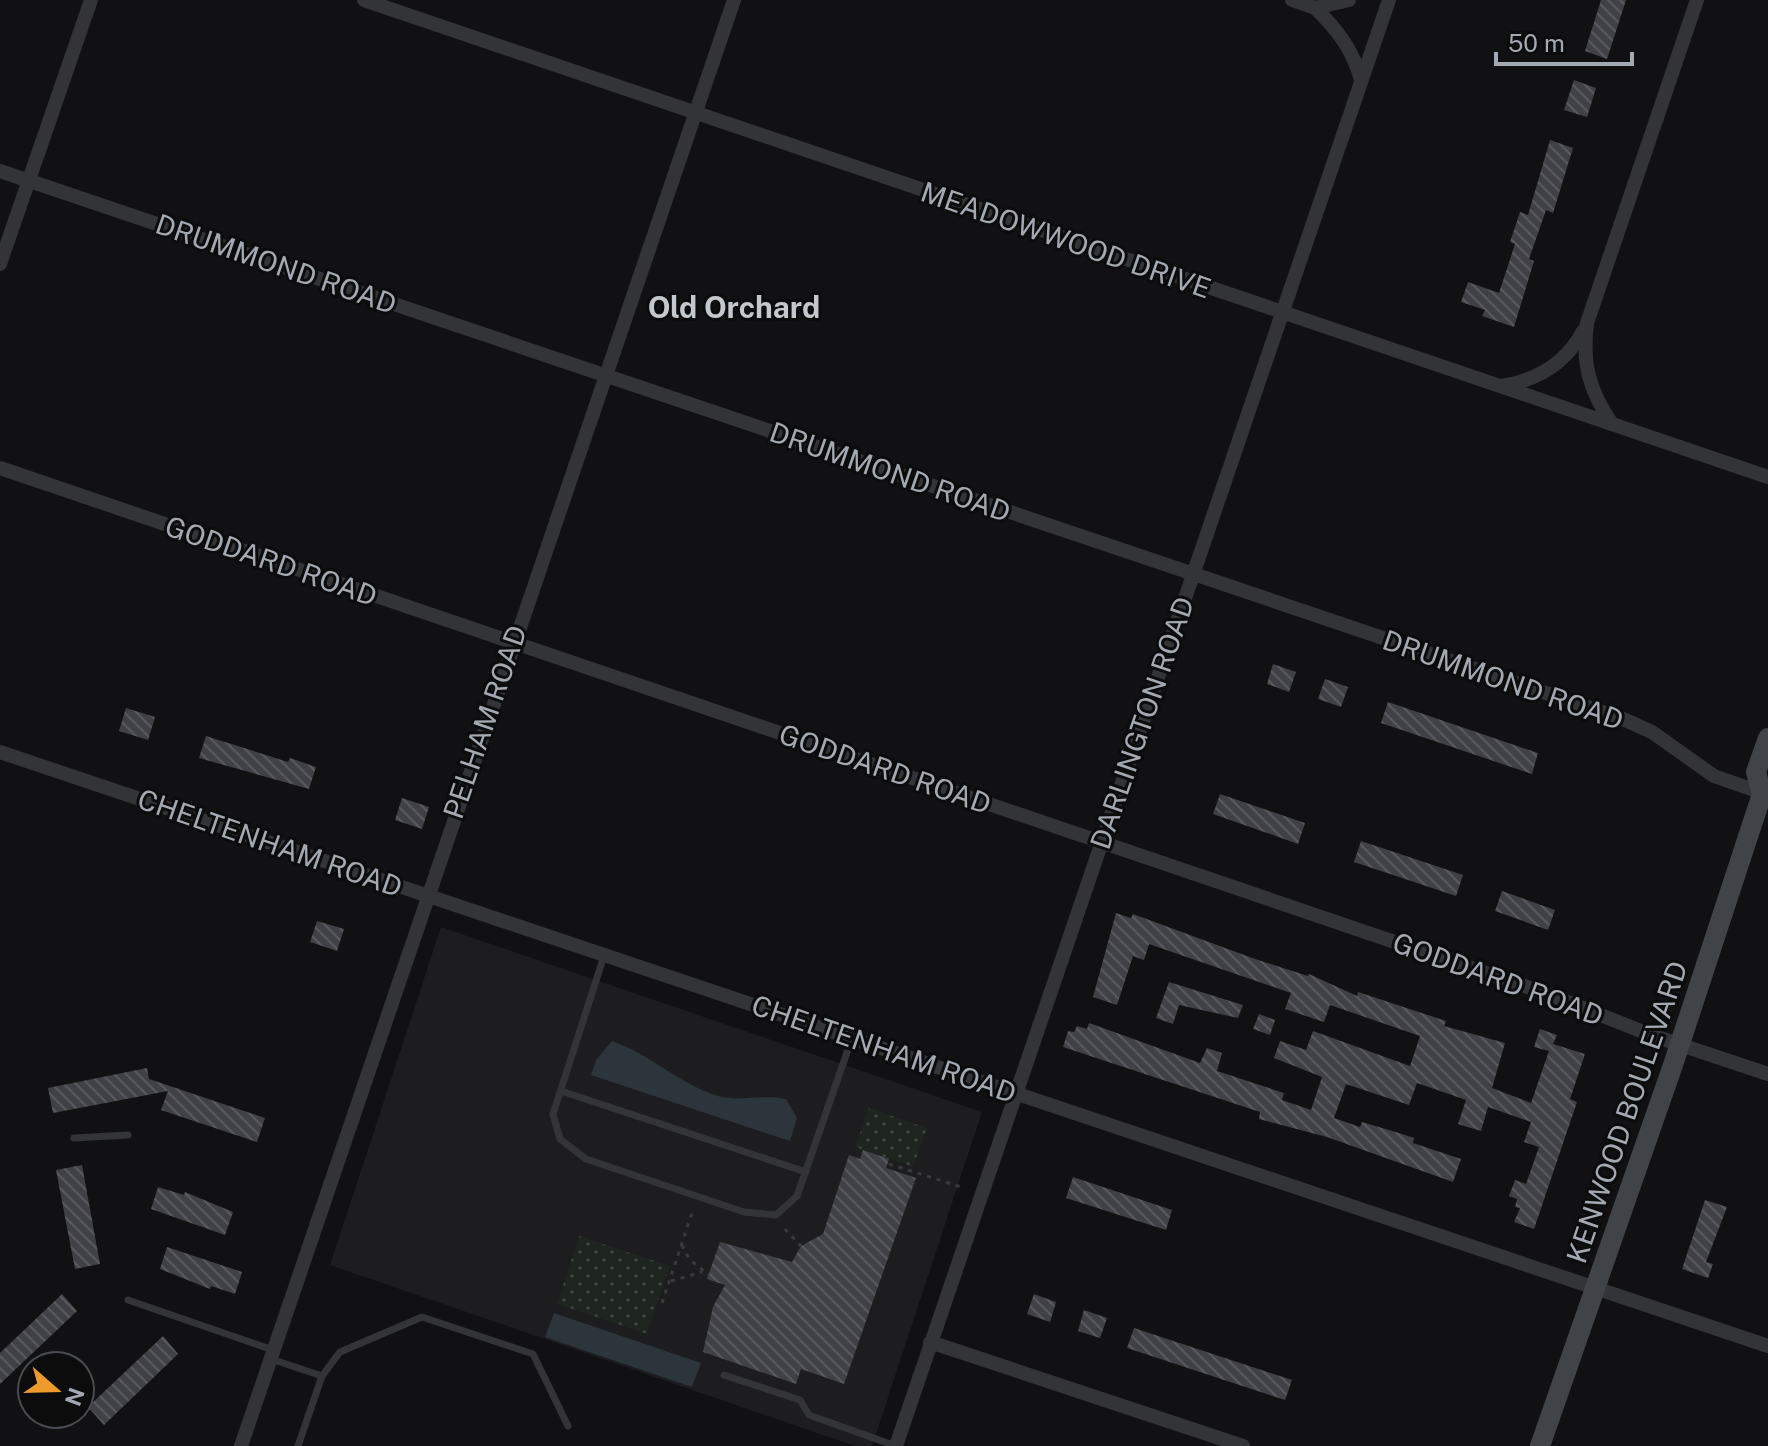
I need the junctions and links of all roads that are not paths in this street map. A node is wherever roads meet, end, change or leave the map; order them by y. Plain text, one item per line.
1 (91, 0) edge
2 (364, 0) edge
3 (734, 0) edge
4 (1292, 0) edge
5 (1349, 0) edge
6 (1389, 0) edge
7 (1697, 0) edge
8 (1315, 8) junction
9 (1361, 81) junction
10 (695, 113) junction
11 (0, 171) edge
12 (29, 181) junction
13 (0, 264) edge
14 (1282, 314) junction
15 (1587, 323) junction
16 (604, 375) junction
17 (1500, 387) junction
18 (1612, 424) junction
19 (0, 468) edge
20 (1768, 477) edge
21 (1193, 575) junction
22 (512, 643) junction
23 (1768, 738) edge
24 (0, 752) edge
25 (1766, 793) edge
26 (1102, 843) junction
27 (426, 896) junction
28 (604, 956) junction
29 (852, 1038) junction
30 (1680, 1045) junction
31 (1768, 1074) edge
32 (561, 1091) junction
33 (1016, 1094) junction
34 (128, 1135) dead end
35 (74, 1138) dead end
36 (806, 1172) junction
37 (1597, 1288) junction
38 (128, 1300) dead end
39 (930, 1342) junction
40 (1768, 1346) edge
41 (272, 1355) junction
42 (724, 1375) dead end
43 (322, 1376) junction
44 (568, 1426) dead end
45 (241, 1446) edge
46 (298, 1446) edge
47 (896, 1446) edge
48 (1243, 1446) edge
49 (1540, 1446) edge

1 - 12 street
2 - 10 street, MEADOWWOOD DRIVE
3 - 10 street, PELHAM ROAD
4 - 8 street
5 - 8 street
6 - 9 street, DARLINGTON ROAD
7 - 15 street
8 - 9 street
9 - 14 street, DARLINGTON ROAD
10 - 14 street, MEADOWWOOD DRIVE
10 - 16 street, PELHAM ROAD
11 - 12 street, DRUMMOND ROAD
12 - 13 street
12 - 16 street, DRUMMOND ROAD
14 - 17 street, MEADOWWOOD DRIVE
14 - 21 street, DARLINGTON ROAD
15 - 17 street
15 - 18 street
16 - 21 street, DRUMMOND ROAD
16 - 22 street, PELHAM ROAD
17 - 18 street, MEADOWWOOD DRIVE
18 - 20 street, MEADOWWOOD DRIVE
19 - 22 street, GODDARD ROAD
21 - 25 street, DRUMMOND ROAD
21 - 26 street, DARLINGTON ROAD
22 - 26 street, GODDARD ROAD
22 - 27 street, PELHAM ROAD
23 - 25 street, KENWOOD BOULEVARD
24 - 27 street, CHELTENHAM ROAD
25 - 30 street, KENWOOD BOULEVARD
26 - 30 street, GODDARD ROAD
26 - 33 street, DARLINGTON ROAD
27 - 28 street, CHELTENHAM ROAD
27 - 41 street, PELHAM ROAD
28 - 29 street, CHELTENHAM ROAD
28 - 32 lane
29 - 33 street, CHELTENHAM ROAD
29 - 36 lane
30 - 31 street, GODDARD ROAD
30 - 37 street, KENWOOD BOULEVARD
32 - 36 lane
32 - 36 lane
33 - 37 street, CHELTENHAM ROAD
33 - 39 street, DARLINGTON ROAD
34 - 35 lane
37 - 40 street, CHELTENHAM ROAD
37 - 49 street, KENWOOD BOULEVARD
38 - 41 lane
39 - 47 street, DARLINGTON ROAD
39 - 48 street
41 - 43 lane
41 - 45 street, PELHAM ROAD
42 - 47 lane
43 - 44 lane
43 - 46 lane

